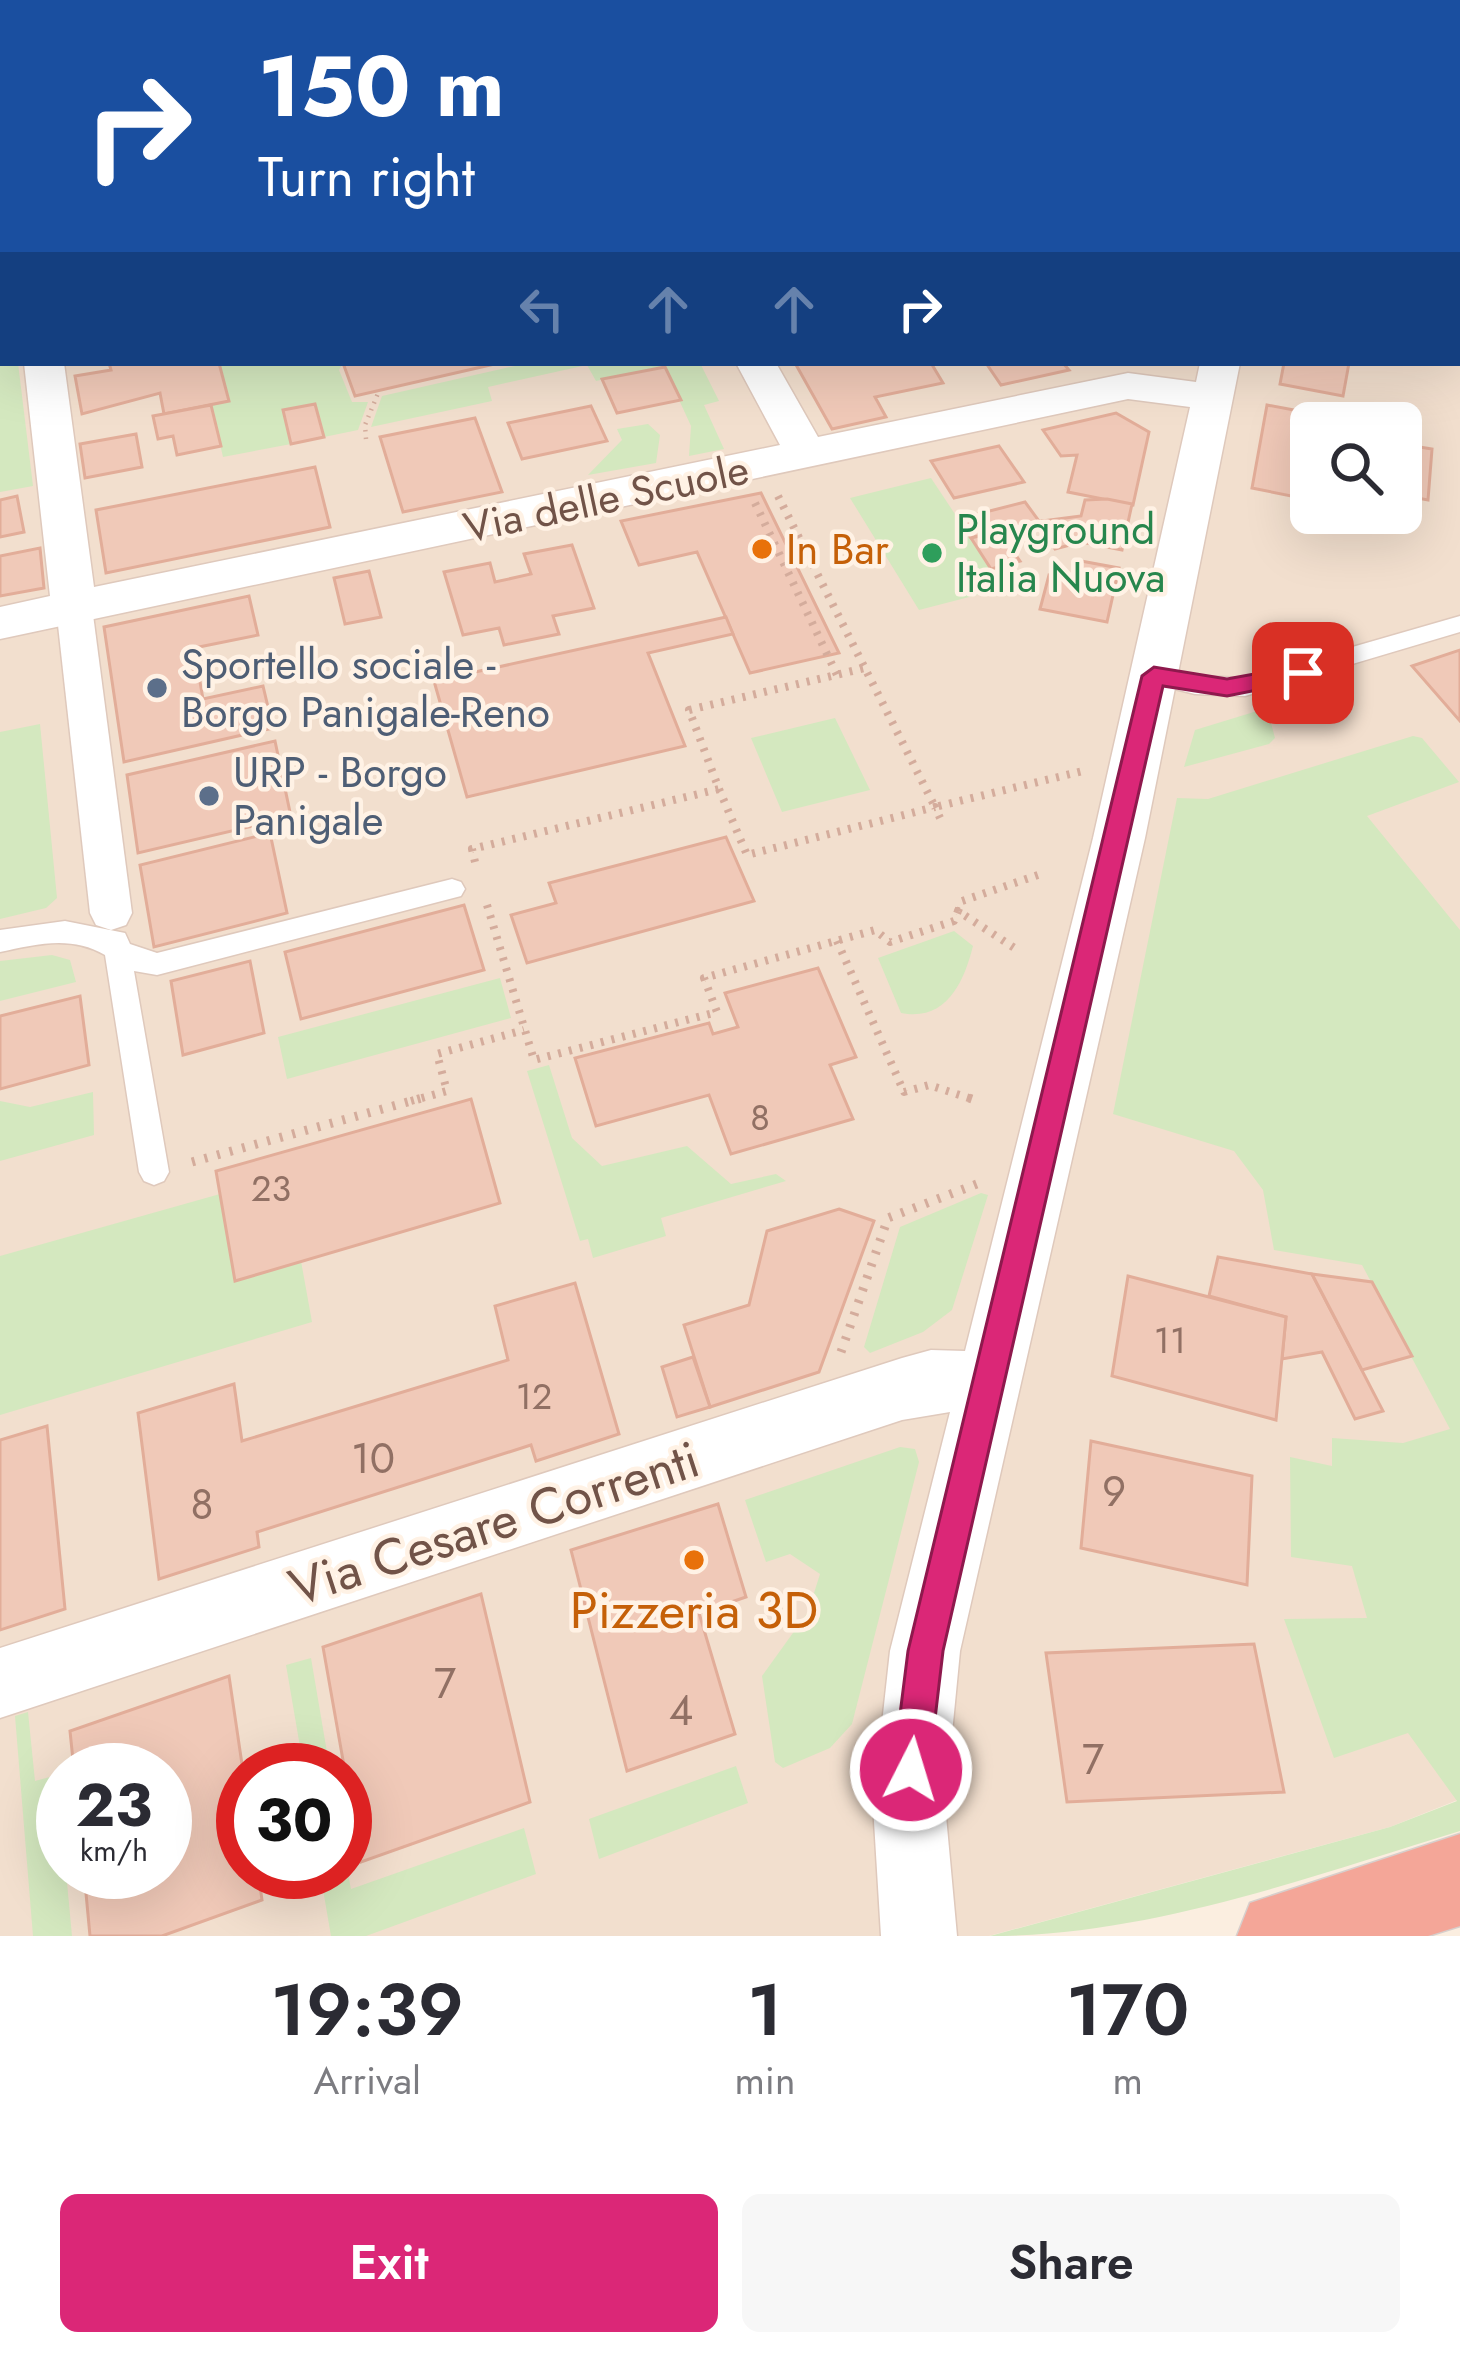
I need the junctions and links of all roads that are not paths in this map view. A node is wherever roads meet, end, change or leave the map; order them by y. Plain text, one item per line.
1 (44, 366) edge
2 (758, 366) edge
3 (1216, 380) edge
4 (807, 456) junction
5 (74, 608) junction
6 (0, 623) edge
7 (1460, 624) edge
8 (1154, 676) junction
9 (452, 889) dead end
10 (115, 932) junction
11 (0, 941) edge
12 (154, 1172) road end
13 (990, 1382) junction
14 (0, 1683) edge
15 (1460, 1880) edge
16 (919, 1936) edge
17 (1282, 1936) edge

1 - 5 street
2 - 4 street
3 - 4 street, Via delle Scuole
3 - 8 street
4 - 5 street, Via delle Scuole
5 - 6 street, Via delle Scuole
5 - 10 street
7 - 8 lane
8 - 13 street
9 - 10 lane
10 - 11 lane
10 - 12 lane
13 - 14 street, Via Cesare Correnti
13 - 16 street
15 - 17 highway

